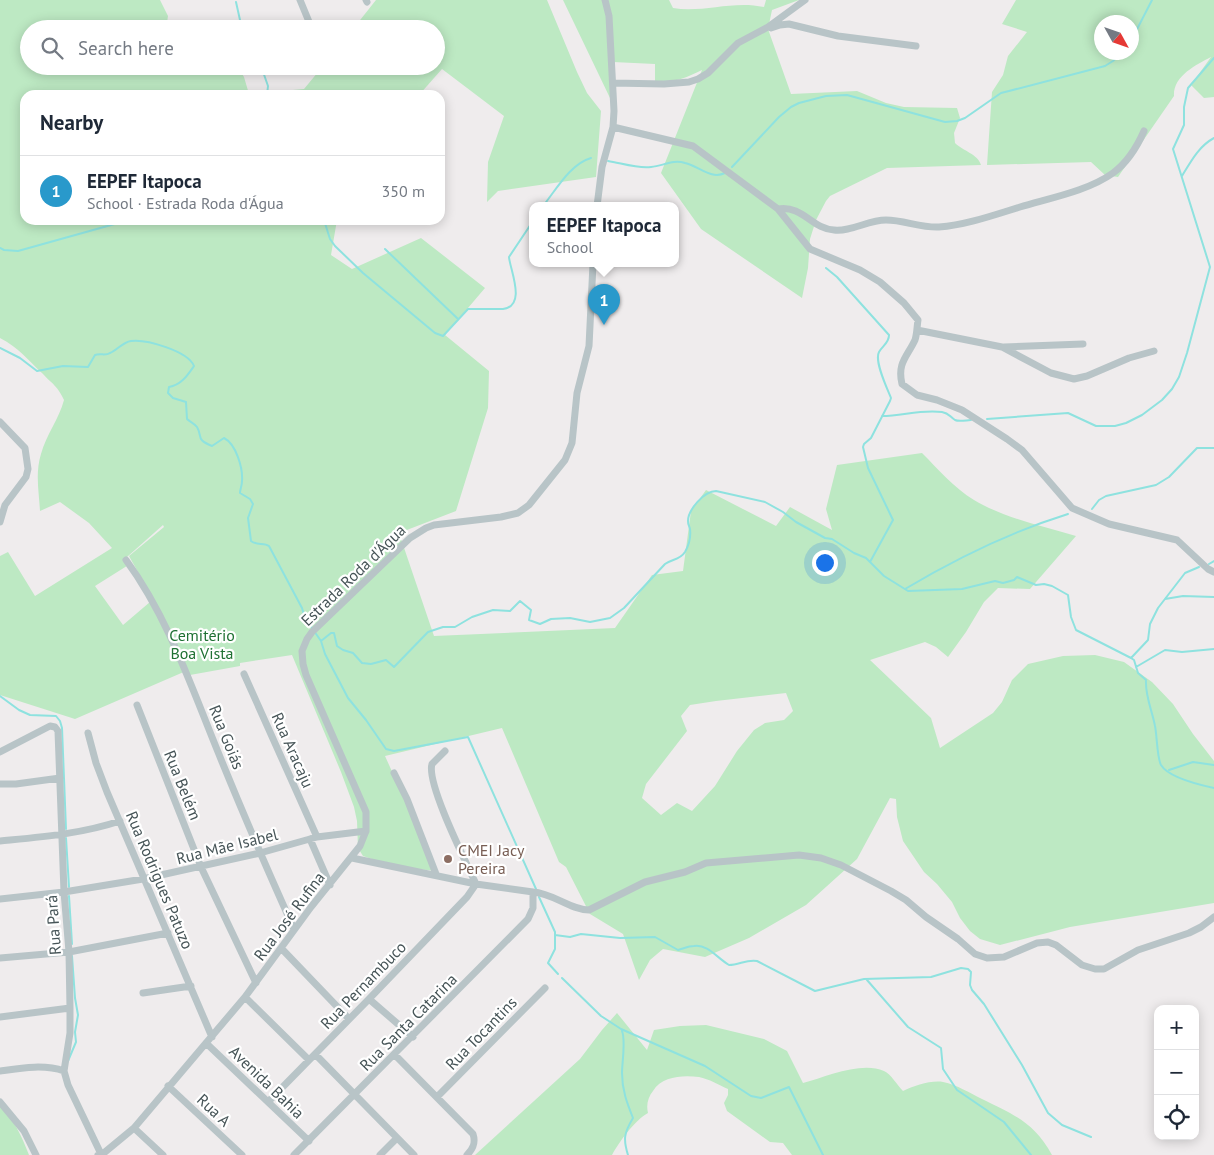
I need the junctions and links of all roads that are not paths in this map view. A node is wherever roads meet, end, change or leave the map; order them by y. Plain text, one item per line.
1 (300, 0) edge
2 (605, 0) edge
3 (805, 0) edge
4 (308, 20) edge
5 (762, 31) junction
6 (916, 46) dead end
7 (613, 83) junction
8 (614, 127) junction
9 (1144, 131) dead end
10 (598, 202) edge
11 (778, 209) junction
12 (593, 267) edge
13 (917, 330) junction
14 (1082, 344) dead end
15 (1002, 347) junction
16 (1154, 350) dead end
17 (0, 422) edge
18 (0, 522) edge
19 (126, 560) dead end
20 (1214, 572) edge
21 (244, 674) dead end
22 (137, 705) dead end
23 (88, 733) dead end
24 (445, 750) dead end
25 (0, 752) edge
26 (394, 773) dead end
27 (60, 778) junction
28 (0, 784) edge
29 (120, 821) junction
30 (366, 831) junction
31 (62, 835) junction
32 (314, 838) junction
33 (0, 841) edge
34 (260, 853) junction
35 (352, 858) junction
36 (201, 866) junction
37 (436, 874) junction
38 (143, 879) junction
39 (476, 884) junction
40 (330, 885) junction
41 (64, 892) junction
42 (533, 892) junction
43 (0, 899) edge
44 (1214, 917) edge
45 (294, 929) junction
46 (168, 933) junction
47 (281, 948) junction
48 (69, 952) junction
49 (0, 958) edge
50 (256, 983) junction
51 (190, 986) junction
52 (545, 988) dead end
53 (143, 993) dead end
54 (245, 997) junction
55 (369, 999) junction
56 (70, 1008) junction
57 (0, 1017) edge
58 (349, 1019) junction
59 (212, 1037) junction
60 (413, 1037) junction
61 (206, 1043) junction
62 (315, 1054) junction
63 (395, 1055) junction
64 (309, 1060) junction
65 (0, 1071) edge
66 (64, 1071) junction
67 (168, 1086) junction
68 (354, 1096) junction
69 (438, 1097) junction
70 (0, 1102) edge
71 (268, 1102) junction
72 (134, 1128) junction
73 (397, 1138) junction
74 (309, 1141) junction
75 (103, 1154) edge
76 (36, 1155) edge
77 (164, 1155) edge
78 (242, 1155) edge
79 (294, 1155) edge
80 (380, 1155) edge
81 (414, 1155) edge
82 (467, 1155) edge

1 - 4 street
2 - 7 street
3 - 5 street
5 - 6 street
5 - 7 street
7 - 8 street
8 - 10 street
8 - 11 street
9 - 11 street
11 - 13 street
12 - 30 street, Estrada Roda d'Água
13 - 15 street
13 - 20 street
14 - 15 street
15 - 16 street
17 - 18 street
19 - 34 street, Rua Goiás
21 - 32 street, Rua Aracaju
22 - 36 street, Rua Belém
23 - 29 street, Rua Rodrigues Patuzo
24 - 39 street
25 - 27 street, Rua Pará
26 - 37 street
27 - 28 street
27 - 31 street, Rua Pará
29 - 31 street
29 - 38 street, Rua Rodrigues Patuzo
30 - 32 street, Rua Mãe Isabel
30 - 35 street, Rua José Rufina
31 - 33 street
31 - 41 street, Rua Pará
32 - 34 street, Rua Mãe Isabel
32 - 40 street
34 - 36 street, Rua Mãe Isabel
34 - 45 street, Rua Goiás
35 - 37 street
35 - 40 street, Rua José Rufina
36 - 38 street, Rua Mãe Isabel
36 - 50 street, Rua Belém
37 - 39 street
38 - 41 street, Rua Mãe Isabel
38 - 46 street, Rua Rodrigues Patuzo
39 - 42 street
39 - 55 street, Rua Pernambuco
40 - 45 street, Rua José Rufina
41 - 43 street, Rua Mãe Isabel
41 - 48 street, Rua Pará
42 - 44 street
42 - 60 street, Rua Santa Catarina
45 - 47 street, Rua José Rufina
46 - 48 street
46 - 51 street, Rua Rodrigues Patuzo
47 - 50 street, Rua José Rufina
47 - 58 street
48 - 49 street
48 - 56 street, Rua Pará
50 - 54 street, Rua José Rufina
51 - 53 street
51 - 59 street, Rua Rodrigues Patuzo
52 - 69 street, Rua Tocantins
54 - 59 street, Rua José Rufina
54 - 64 street
55 - 58 street, Rua Pernambuco
55 - 60 street
56 - 57 street
56 - 66 street, Rua Pará
58 - 62 street, Rua Pernambuco
59 - 61 street, Rua José Rufina
60 - 63 street, Rua Santa Catarina
61 - 67 street, Rua José Rufina
61 - 71 street, Avenida Bahia
62 - 64 street, Rua Pernambuco
62 - 68 street
63 - 68 street, Rua Santa Catarina
63 - 69 street
64 - 71 street, Rua Pernambuco
65 - 66 street
66 - 75 street
67 - 72 street, Rua José Rufina
67 - 78 street, Rua A
68 - 73 street
68 - 74 street, Rua Santa Catarina
69 - 82 street
70 - 76 street
71 - 74 street, Avenida Bahia
72 - 75 street, Rua José Rufina
72 - 77 street
73 - 80 street
73 - 81 street
74 - 79 street, Rua Santa Catarina

